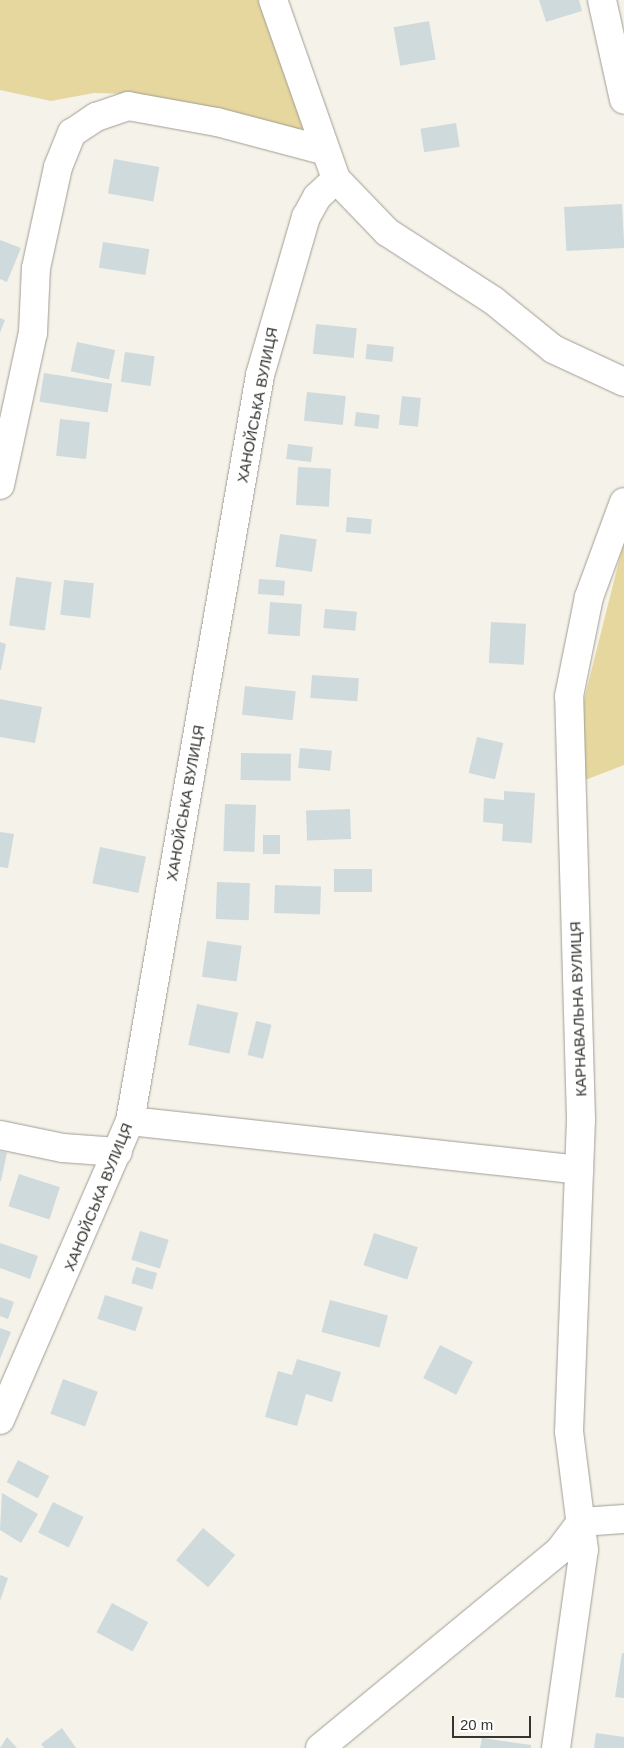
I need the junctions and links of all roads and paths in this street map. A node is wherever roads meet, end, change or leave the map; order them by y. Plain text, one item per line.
1 (273, 0) edge
2 (602, 0) edge
3 (624, 100) edge
4 (323, 150) junction
5 (336, 179) junction
6 (624, 382) edge
7 (0, 485) edge
8 (624, 502) edge
9 (130, 1121) junction
10 (0, 1134) edge
11 (118, 1152) junction
12 (579, 1170) junction
13 (0, 1420) edge
14 (624, 1519) edge
15 (581, 1522) junction
16 (320, 1748) edge
17 (556, 1748) edge

1 - 4 street
2 - 3 street
4 - 5 street
4 - 7 street
5 - 6 street
5 - 9 street, ХАНОЙСЬКА ВУЛИЦЯ
8 - 12 street, КАРНАВАЛЬНА ВУЛИЦЯ
9 - 11 street, ХАНОЙСЬКА ВУЛИЦЯ
9 - 12 street
10 - 11 street
11 - 13 street, ХАНОЙСЬКА ВУЛИЦЯ
12 - 15 street, КАРНАВАЛЬНА ВУЛИЦЯ
14 - 15 street
15 - 16 street
15 - 17 street, КАРНАВАЛЬНА ВУЛИЦЯ

